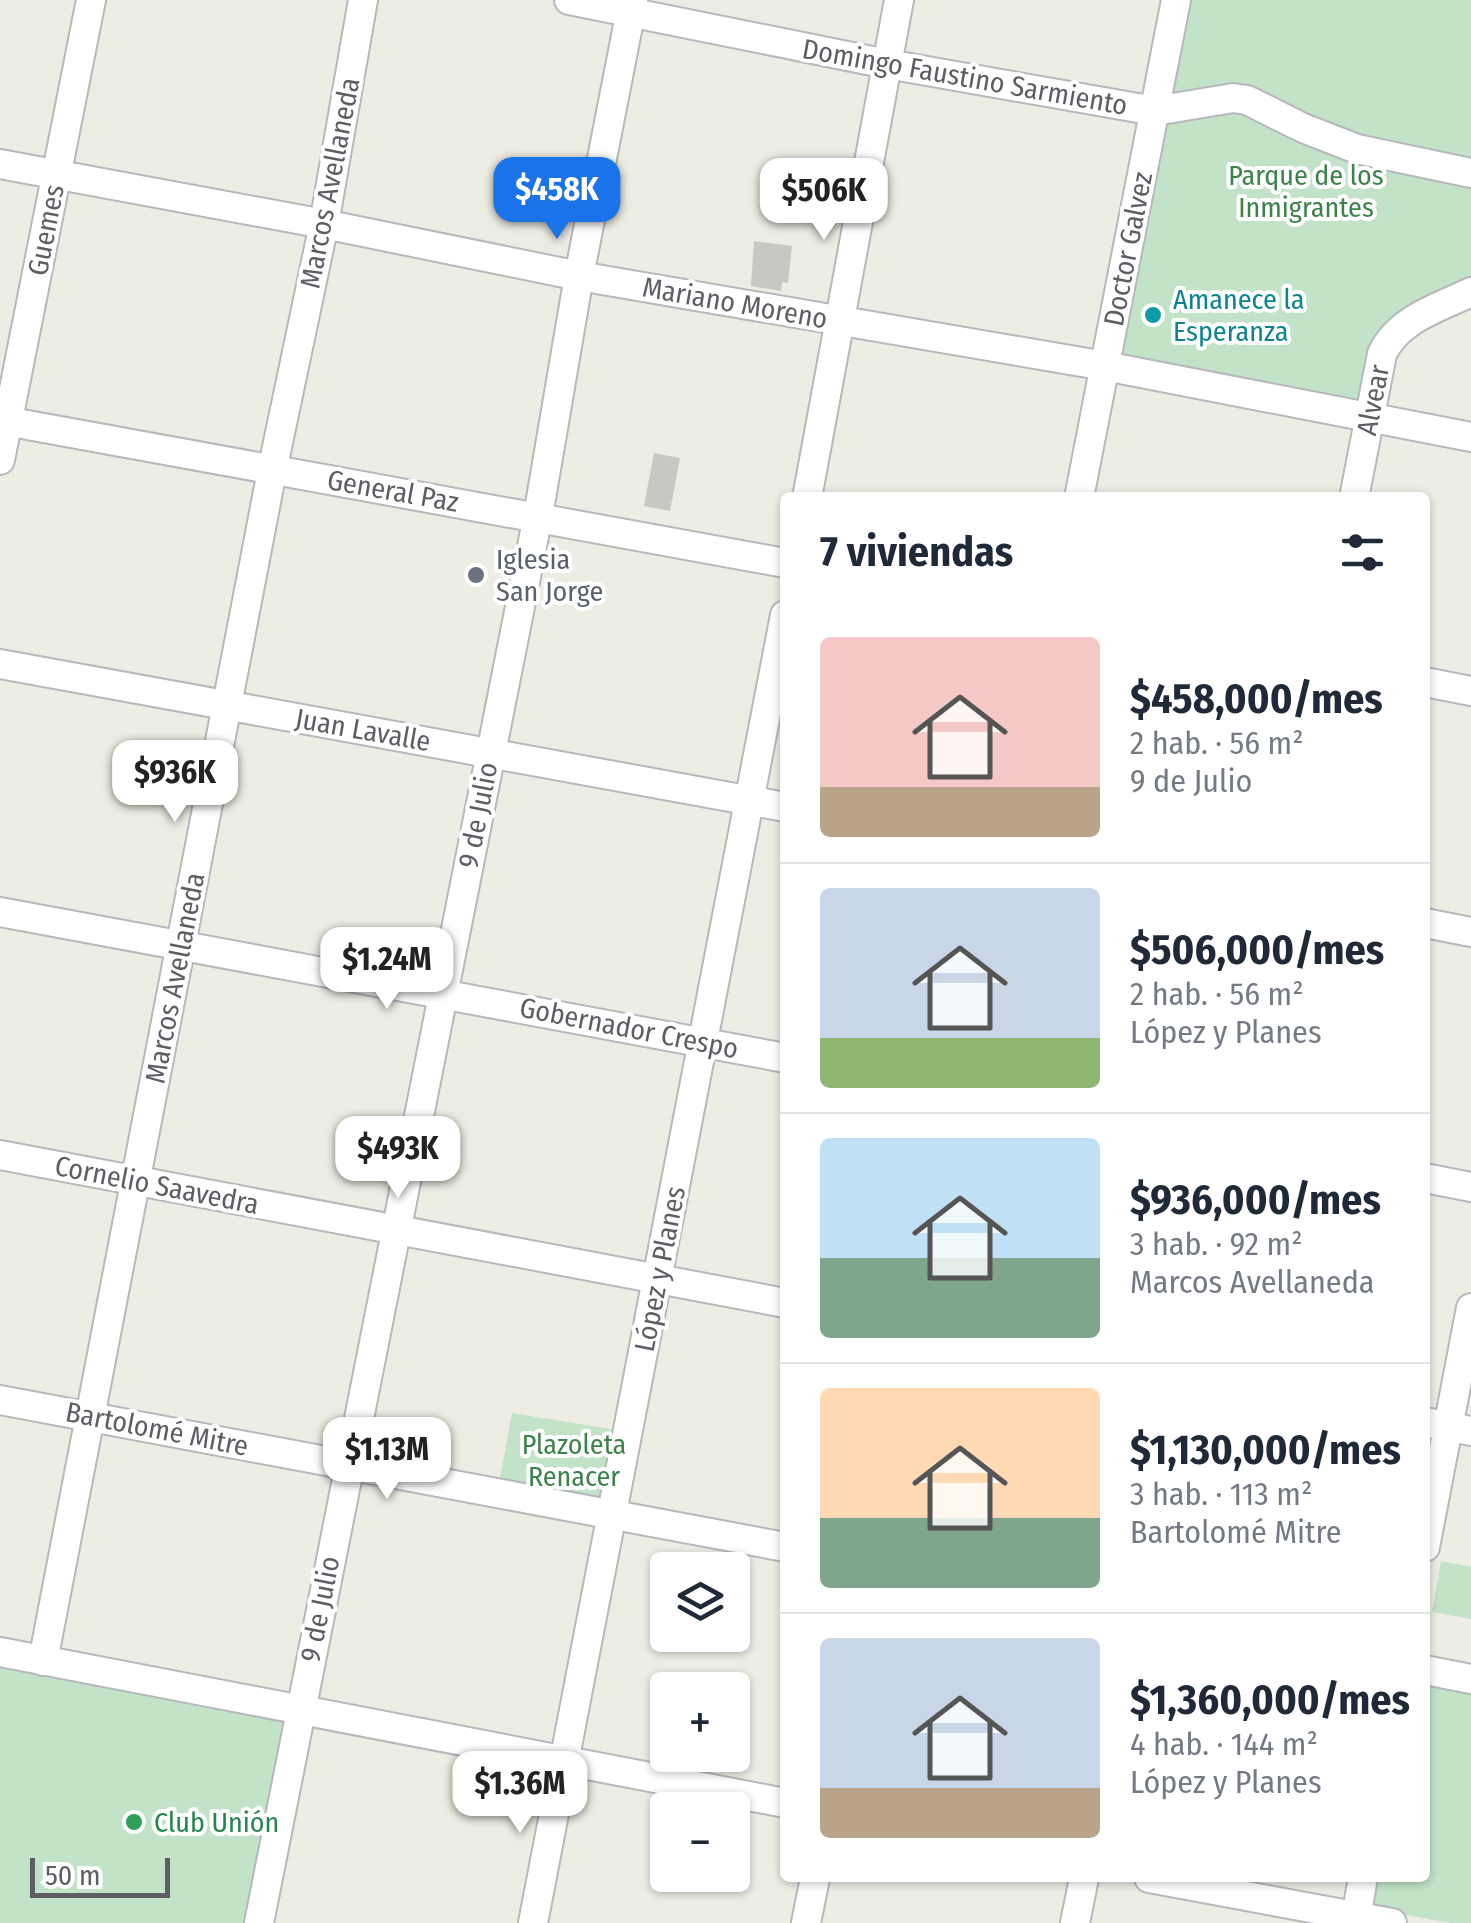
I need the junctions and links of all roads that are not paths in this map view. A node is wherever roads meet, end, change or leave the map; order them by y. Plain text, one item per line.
1 (91, 0) edge
2 (364, 0) edge
3 (570, 0) edge
4 (899, 0) edge
5 (1176, 0) edge
6 (632, 6) edge
7 (886, 64) junction
8 (1154, 111) junction
9 (0, 164) edge
10 (1471, 173) edge
11 (56, 175) junction
12 (324, 224) junction
13 (579, 276) junction
14 (1471, 292) edge
15 (839, 321) junction
16 (1105, 366) junction
17 (1370, 418) junction
18 (4, 420) edge
19 (1471, 437) edge
20 (0, 460) edge
21 (272, 471) junction
22 (808, 492) edge
23 (1080, 492) edge
24 (1355, 492) edge
25 (538, 516) junction
26 (780, 562) edge
27 (780, 641) edge
28 (0, 664) edge
29 (1430, 683) edge
30 (1471, 691) edge
31 (227, 705) junction
32 (490, 754) junction
33 (749, 801) junction
34 (780, 806) edge
35 (0, 912) edge
36 (1430, 924) edge
37 (1471, 932) edge
38 (181, 945) junction
39 (442, 993) junction
40 (704, 1041) junction
41 (780, 1057) edge
42 (0, 1155) edge
43 (1430, 1179) edge
44 (136, 1181) junction
45 (1471, 1187) edge
46 (396, 1230) junction
47 (658, 1280) junction
48 (780, 1302) edge
49 (1471, 1310) edge
50 (0, 1400) edge
51 (90, 1417) junction
52 (1448, 1426) edge
53 (349, 1465) junction
54 (613, 1515) junction
55 (1430, 1521) edge
56 (780, 1546) edge
57 (0, 1652) edge
58 (44, 1661) junction
59 (1430, 1671) edge
60 (1471, 1679) edge
61 (300, 1710) junction
62 (565, 1761) junction
63 (780, 1802) edge
64 (814, 1882) edge
65 (1083, 1882) edge
66 (1170, 1882) edge
67 (1363, 1882) edge
68 (1356, 1920) edge
69 (259, 1923) edge
70 (533, 1923) edge
71 (806, 1923) edge
72 (1076, 1923) edge
73 (1392, 1923) edge

1 - 11 street, Guemes
2 - 12 street, Marcos Avellaneda
3 - 6 street, Domingo Faustino Sarmiento
4 - 7 street
5 - 8 street, Doctor Galvez
6 - 7 street, Domingo Faustino Sarmiento
6 - 13 street, 9 de Julio
7 - 8 street, Domingo Faustino Sarmiento
7 - 15 street
8 - 10 street, Domingo Faustino Sarmiento
8 - 16 street, Doctor Galvez
9 - 11 street, Mariano Moreno
11 - 12 street, Mariano Moreno
11 - 18 street, Guemes
12 - 13 street, Mariano Moreno
12 - 21 street, Marcos Avellaneda
13 - 15 street, Mariano Moreno
13 - 25 street, 9 de Julio
14 - 17 street, Alvear
15 - 16 street, Mariano Moreno
15 - 22 street
16 - 17 street, Mariano Moreno
16 - 23 street, Doctor Galvez
17 - 19 street, Mariano Moreno
17 - 24 street, Alvear
18 - 20 street, Guemes
18 - 21 street, General Paz
21 - 25 street, General Paz
21 - 31 street, Marcos Avellaneda
25 - 26 street, General Paz
25 - 32 street, 9 de Julio
27 - 33 street, López y Planes
28 - 31 street, Juan Lavalle
29 - 30 street
31 - 32 street, Juan Lavalle
31 - 38 street, Marcos Avellaneda
32 - 33 street, Juan Lavalle
32 - 39 street, 9 de Julio
33 - 34 street, Juan Lavalle
33 - 40 street, López y Planes
35 - 38 street, Gobernador Crespo
36 - 37 street
38 - 39 street, Gobernador Crespo
38 - 44 street, Marcos Avellaneda
39 - 40 street, Gobernador Crespo
39 - 46 street, 9 de Julio
40 - 41 street, Gobernador Crespo
40 - 47 street, López y Planes
42 - 44 street, Cornelio Saavedra
43 - 45 street
44 - 46 street, Cornelio Saavedra
44 - 51 street, Marcos Avellaneda
46 - 47 street, Cornelio Saavedra
46 - 53 street, 9 de Julio
47 - 48 street, Cornelio Saavedra
47 - 54 street, López y Planes
49 - 52 street
50 - 51 street, Bartolomé Mitre
51 - 53 street, Bartolomé Mitre
51 - 58 street, Marcos Avellaneda
52 - 55 street
53 - 54 street, Bartolomé Mitre
53 - 61 street, 9 de Julio
54 - 56 street, Bartolomé Mitre
54 - 62 street, López y Planes
57 - 58 street
58 - 61 street
59 - 60 street
61 - 62 street
61 - 69 street, 9 de Julio
62 - 63 street
62 - 70 street, López y Planes
64 - 71 street
65 - 72 street
66 - 68 street
67 - 68 street
68 - 73 street

